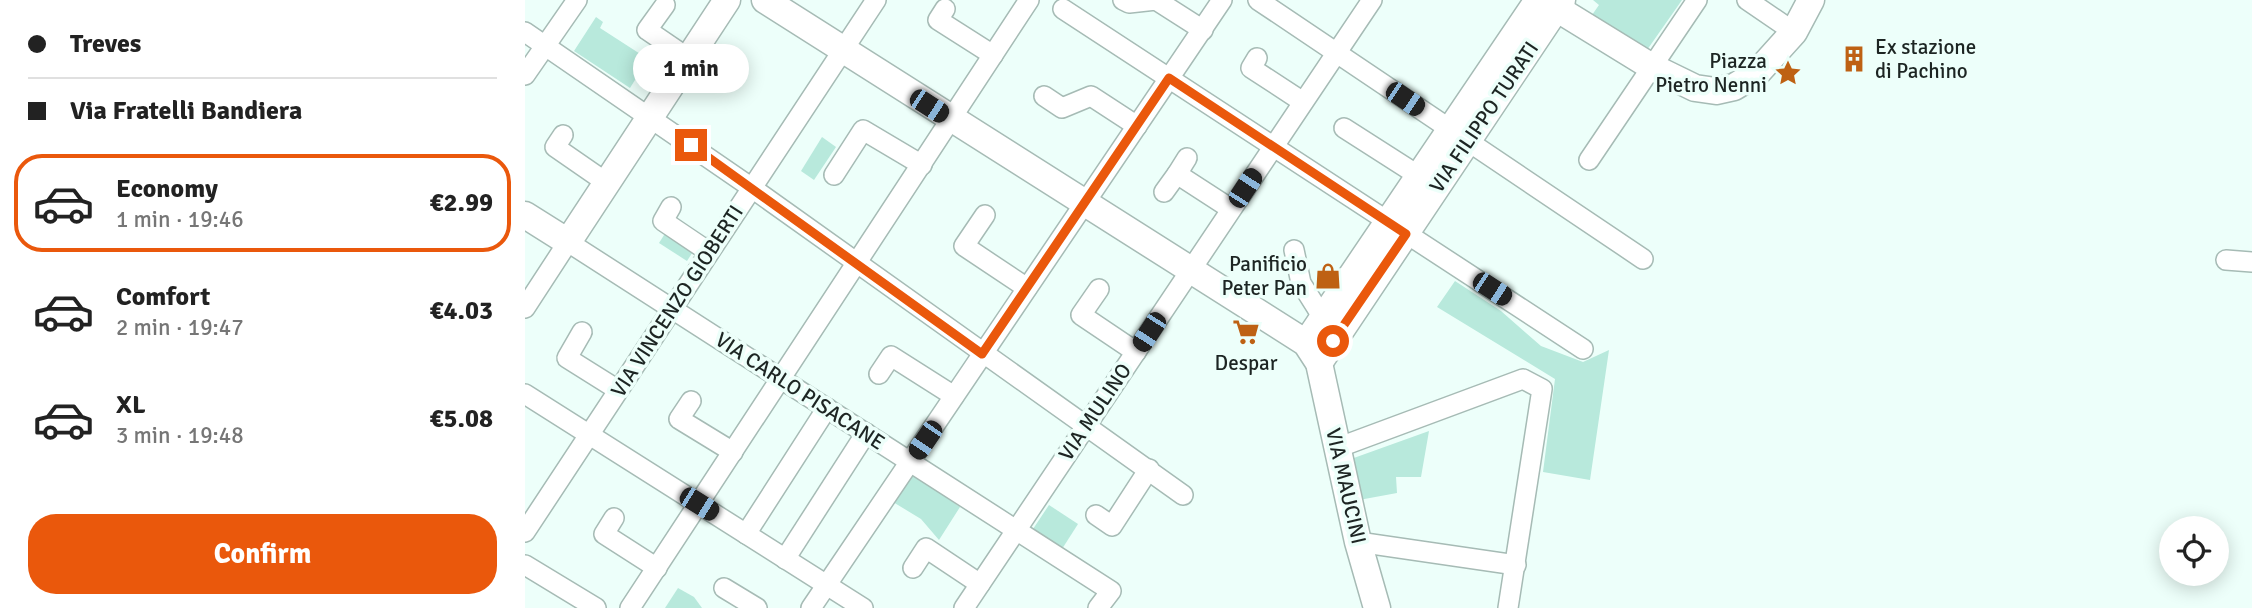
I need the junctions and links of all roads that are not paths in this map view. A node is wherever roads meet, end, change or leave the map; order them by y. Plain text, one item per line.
1 (577, 0) edge
2 (727, 0) edge
3 (765, 0) edge
4 (876, 0) edge
5 (1029, 0) edge
6 (1123, 0) edge
7 (1223, 0) edge
8 (1258, 0) edge
9 (1372, 0) edge
10 (1697, 0) edge
11 (1747, 0) edge
12 (1811, 0) edge
13 (1550, 2) edge
14 (665, 5) dead end
15 (1282, 6) edge
16 (945, 9) dead end
17 (1063, 9) dead end
18 (1202, 30) junction
19 (525, 32) edge
20 (1794, 32) junction
21 (546, 45) junction
22 (843, 50) junction
23 (1337, 53) junction
24 (993, 55) junction
25 (688, 58) junction
26 (1257, 58) dead end
27 (1652, 67) junction
28 (525, 75) edge
29 (1169, 78) junction
30 (1044, 96) dead end
31 (1303, 102) junction
32 (650, 116) junction
33 (951, 120) junction
34 (1137, 126) junction
35 (1344, 128) dead end
36 (563, 135) dead end
37 (1459, 135) junction
38 (1273, 147) junction
39 (1589, 160) dead end
40 (922, 165) junction
41 (834, 175) dead end
42 (1428, 182) junction
43 (607, 183) junction
44 (752, 188) junction
45 (1164, 192) dead end
46 (1084, 204) junction
47 (671, 207) dead end
48 (1231, 209) junction
49 (525, 215) edge
50 (985, 215) dead end
51 (1397, 228) junction
52 (568, 242) junction
53 (1294, 250) dead end
54 (709, 252) junction
55 (1643, 259) dead end
56 (2227, 260) dead end
57 (857, 262) junction
58 (2252, 262) edge
59 (1190, 271) junction
60 (1027, 288) junction
61 (1099, 289) dead end
62 (525, 308) edge
63 (671, 309) junction
64 (1323, 318) junction
65 (582, 332) dead end
66 (1583, 349) dead end
67 (1136, 352) junction
68 (1312, 353) junction
69 (982, 354) junction
70 (879, 374) dead end
71 (781, 378) junction
72 (618, 390) junction
73 (525, 394) edge
74 (954, 396) junction
75 (691, 401) dead end
76 (827, 408) junction
77 (1086, 424) junction
78 (866, 433) junction
79 (589, 434) junction
80 (1336, 448) junction
81 (733, 452) junction
82 (910, 461) junction
83 (1149, 470) junction
84 (1182, 495) dead end
85 (699, 504) junction
86 (1096, 515) dead end
87 (614, 518) dead end
88 (1016, 530) junction
89 (525, 532) edge
90 (746, 534) junction
91 (1358, 542) junction
92 (785, 559) junction
93 (525, 565) edge
94 (1516, 565) junction
95 (657, 568) junction
96 (913, 568) dead end
97 (980, 584) junction
98 (827, 585) junction
99 (724, 588) dead end
100 (596, 608) edge
101 (631, 608) edge
102 (757, 608) edge
103 (811, 608) edge
104 (863, 608) edge
105 (964, 608) edge
106 (1098, 608) edge
107 (1377, 608) edge
108 (1509, 608) edge

1 - 21 street
2 - 25 street
3 - 22 street
4 - 22 street, VIA VINCENZO GIOBERTI
5 - 24 street
6 - 18 street
7 - 18 street
8 - 15 street
9 - 23 street, VIA MULINO
10 - 27 street
11 - 20 street
12 - 20 street
13 - 27 street
13 - 37 street, VIA FILIPPO TURATI
14 - 25 street
15 - 23 street
16 - 24 street
17 - 29 street
18 - 29 street
19 - 21 street
20 - 27 street
21 - 28 street
21 - 32 street
22 - 33 street
22 - 44 street, VIA VINCENZO GIOBERTI
23 - 31 street, VIA MULINO
23 - 37 street
24 - 33 street
25 - 32 street
26 - 31 street
27 - 39 street
29 - 34 street
29 - 38 street
30 - 34 street
31 - 38 street, VIA MULINO
32 - 43 street
32 - 44 street
33 - 40 street
33 - 46 street
34 - 46 street
35 - 42 street
36 - 43 street
37 - 42 street, VIA FILIPPO TURATI
37 - 55 street
38 - 48 street, VIA MULINO
38 - 51 street
40 - 41 street
40 - 57 street
42 - 51 street, VIA FILIPPO TURATI
43 - 52 street
44 - 54 street, VIA VINCENZO GIOBERTI
44 - 57 street
45 - 48 street
46 - 59 street
46 - 60 street
47 - 54 street
48 - 59 street, VIA MULINO
49 - 52 street, VIA CARLO PISACANE
50 - 60 street
51 - 64 street
51 - 66 street
51 - 68 street
52 - 62 street
52 - 63 street, VIA CARLO PISACANE
53 - 64 street
54 - 63 street, VIA VINCENZO GIOBERTI
56 - 58 street
57 - 69 street
57 - 71 street
59 - 67 street, VIA MULINO
59 - 68 street
60 - 69 street
61 - 67 street
63 - 71 street, VIA CARLO PISACANE
63 - 72 street, VIA VINCENZO GIOBERTI
64 - 68 street
65 - 72 street
67 - 77 street, VIA MULINO
68 - 80 street, VIA MAUCINI
69 - 74 street
69 - 77 street
70 - 74 street
71 - 76 street, VIA CARLO PISACANE
71 - 81 street
72 - 79 street, VIA VINCENZO GIOBERTI
73 - 79 street
74 - 82 street
75 - 81 street
76 - 78 street, VIA CARLO PISACANE
76 - 90 street
77 - 83 street
77 - 88 street, VIA MULINO
78 - 82 street, VIA CARLO PISACANE
78 - 92 street
79 - 85 street
79 - 89 street, VIA VINCENZO GIOBERTI
80 - 91 street, VIA MAUCINI
80 - 94 street
81 - 85 street
82 - 88 street, VIA CARLO PISACANE
82 - 98 street
83 - 84 street
83 - 86 street
85 - 90 street
85 - 95 street
87 - 95 street
88 - 97 street, VIA MULINO
88 - 106 street, VIA CARLO PISACANE
90 - 92 street
91 - 94 street
91 - 107 street, VIA MAUCINI
92 - 98 street
93 - 100 street
94 - 108 street
95 - 101 street
96 - 97 street
97 - 105 street, VIA MULINO
98 - 103 street
98 - 104 street
99 - 102 street

